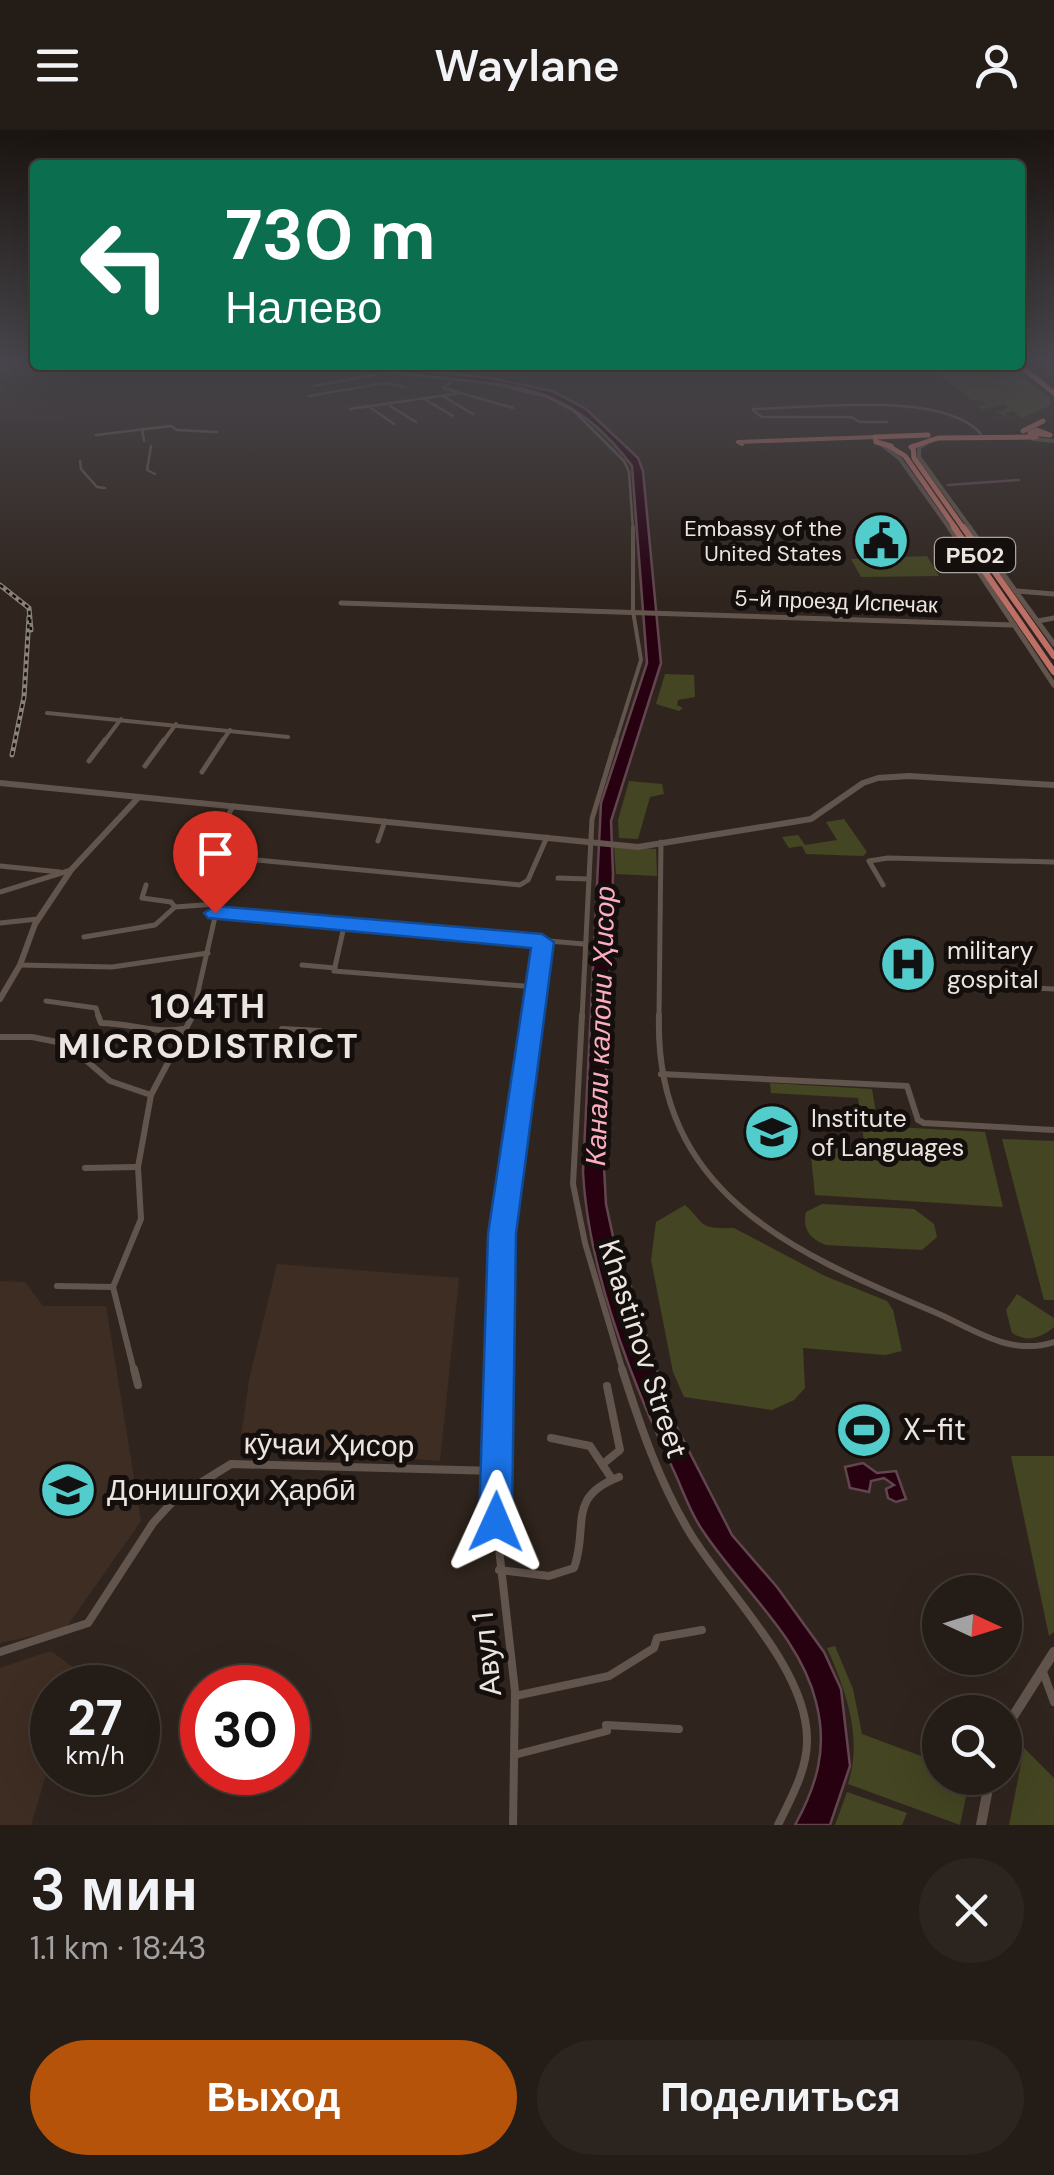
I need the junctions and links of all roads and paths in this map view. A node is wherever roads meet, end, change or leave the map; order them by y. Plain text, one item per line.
1 (604, 441) edge
2 (786, 441) edge
3 (876, 441) edge
4 (921, 441) edge
5 (963, 441) edge
6 (880, 444) junction
7 (151, 446) dead end
8 (889, 446) junction
9 (913, 446) junction
10 (80, 461) dead end
11 (922, 468) junction
12 (155, 474) dead end
13 (934, 476) junction
14 (105, 488) dead end
15 (989, 576) junction
16 (998, 576) junction
17 (1009, 580) junction
18 (986, 586) junction
19 (1016, 590) junction
20 (1054, 595) edge
21 (341, 602) dead end
22 (1026, 602) junction
23 (636, 611) junction
24 (1004, 612) joint
25 (1029, 615) junction
26 (1054, 618) edge
27 (1014, 621) junction
28 (1038, 621) junction
29 (1054, 644) edge
30 (1052, 659) edge
31 (1054, 672) edge
32 (1054, 685) edge
33 (47, 714) dead end
34 (121, 719) junction
35 (176, 724) junction
36 (230, 730) junction
37 (288, 736) dead end
38 (90, 761) dead end
39 (145, 766) dead end
40 (202, 772) dead end
41 (0, 783) edge
42 (1054, 785) edge
43 (139, 797) junction
44 (233, 806) junction
45 (386, 822) junction
46 (547, 838) junction
47 (378, 841) dead end
48 (590, 842) junction
49 (661, 842) junction
50 (620, 845) joint
51 (214, 856) junction
52 (1054, 862) edge
53 (0, 866) edge
54 (67, 871) junction
55 (558, 878) dead end
56 (589, 880) junction
57 (883, 884) dead end
58 (146, 885) dead end
59 (0, 892) edge
60 (216, 904) junction
61 (175, 907) junction
62 (215, 913) junction
63 (38, 920) junction
64 (345, 922) junction
65 (0, 924) edge
66 (84, 937) dead end
67 (542, 942) junction
68 (584, 944) junction
69 (208, 953) junction
70 (20, 965) junction
71 (302, 965) dead end
72 (335, 968) junction
73 (536, 987) junction
74 (1034, 988) dead end
75 (1054, 990) edge
76 (0, 999) edge
77 (46, 1001) dead end
78 (186, 1028) junction
79 (282, 1029) dead end
80 (320, 1031) dead end
81 (0, 1036) edge
82 (661, 1074) junction
83 (152, 1095) junction
84 (1054, 1130) edge
85 (138, 1167) junction
86 (85, 1168) dead end
87 (56, 1286) dead end
88 (113, 1287) junction
89 (1054, 1342) edge
90 (138, 1385) dead end
91 (607, 1386) dead end
92 (551, 1438) dead end
93 (604, 1463) junction
94 (496, 1471) junction
95 (499, 1570) junction
96 (702, 1630) dead end
97 (0, 1652) edge
98 (1054, 1652) edge
99 (1042, 1669) junction
100 (515, 1696) junction
101 (1022, 1698) edge
102 (1054, 1702) edge
103 (679, 1729) dead end
104 (516, 1754) junction
105 (986, 1795) edge
106 (513, 1825) edge
107 (778, 1825) edge
108 (980, 1825) edge

1 - 23 street, Khastinov Street
2 - 6 main road
3 - 6 highway
4 - 9 highway
5 - 13 street
6 - 8 highway
6 - 18 street
7 - 12 street
8 - 9 highway
8 - 15 highway, РБ02
9 - 11 highway, РБ02
10 - 14 street
11 - 13 highway
11 - 16 highway, РБ02
13 - 17 street
15 - 18 highway
15 - 27 highway, РБ02
16 - 17 highway
16 - 25 highway, РБ02
17 - 19 street
18 - 24 street
19 - 20 street
19 - 22 street
20 - 22 street
21 - 23 street, 5-й проезд Испечак
22 - 25 street
23 - 27 street, 5-й проезд Испечак
23 - 48 street, Khastinov Street
24 - 27 highway
25 - 28 street
25 - 30 highway, РБ02
26 - 28 street
27 - 30 highway, РБ02
27 - 32 street
28 - 29 street
30 - 31 highway, РБ02
33 - 34 street
34 - 35 street
34 - 38 street
35 - 36 street
35 - 39 street
36 - 37 street
36 - 40 street
41 - 43 street
42 - 49 street
43 - 44 street
43 - 54 street
44 - 45 street
44 - 51 street
45 - 46 street
45 - 47 street
46 - 48 street
46 - 51 street
48 - 50 street
48 - 56 street, Khastinov Street
49 - 50 street
49 - 82 street
51 - 60 street
52 - 57 street
53 - 54 street
54 - 59 street
54 - 63 street
55 - 56 street
56 - 68 street, Khastinov Street
58 - 61 street
60 - 61 street
60 - 62 street
61 - 66 street
62 - 64 street
62 - 69 street
63 - 65 street
63 - 70 street
64 - 67 street
64 - 72 street
67 - 68 street
67 - 73 street, Авул 1
68 - 107 street, Khastinov Street
69 - 70 street
69 - 78 street
70 - 76 street
71 - 72 street
72 - 73 street
73 - 94 street, Авул 1
74 - 75 street
77 - 78 street
78 - 83 street
79 - 80 street
81 - 83 street
82 - 84 street
82 - 89 street
83 - 85 street
85 - 86 street
85 - 88 street
87 - 88 street
88 - 90 street
91 - 93 street
92 - 93 street
93 - 95 street
94 - 95 street, Авул 1
94 - 97 street, кӯчаи Ҳисор
95 - 100 street, Авул 1
96 - 100 street
98 - 99 street
99 - 101 street
99 - 102 street
100 - 104 street, Авул 1
103 - 104 street
104 - 106 street, Авул 1
105 - 108 street

